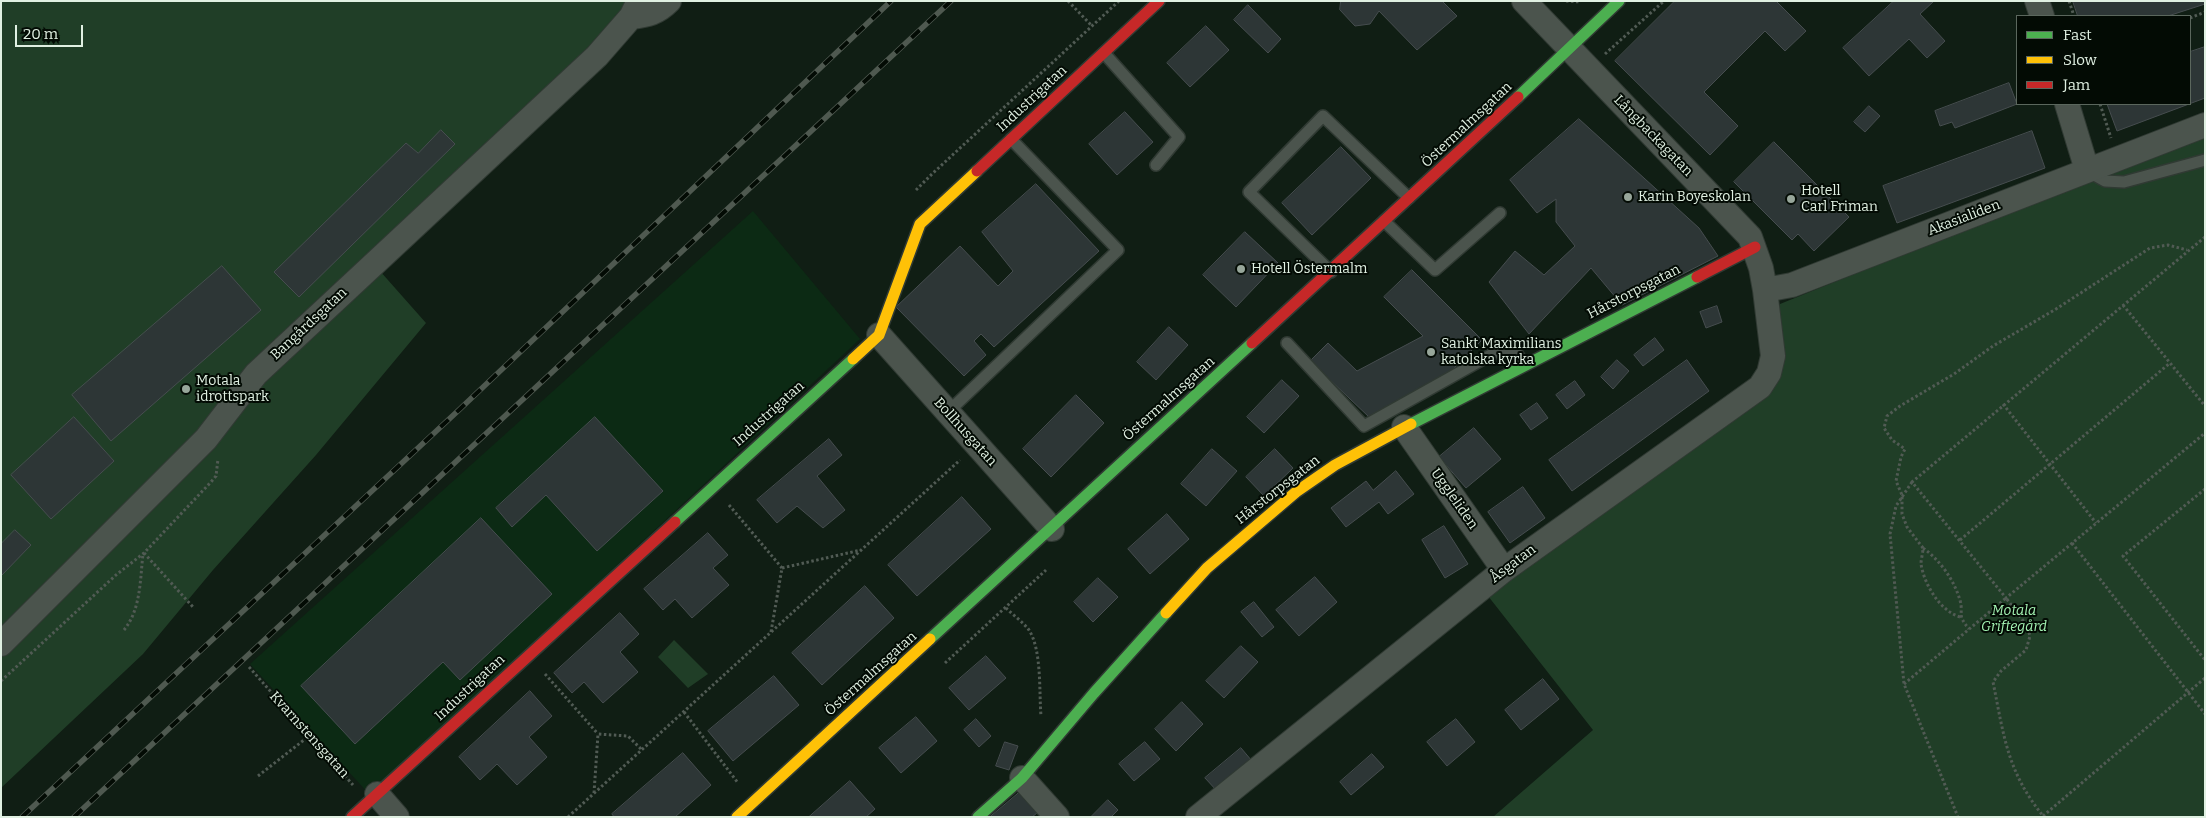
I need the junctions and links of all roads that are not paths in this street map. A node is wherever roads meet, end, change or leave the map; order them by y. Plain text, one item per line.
1 (669, 1) edge
2 (1159, 1) edge
3 (1524, 1) edge
4 (1619, 1) edge
5 (2037, 1) edge
6 (635, 9) edge
7 (2042, 15) edge
8 (1569, 49) junction
9 (1104, 53) junction
10 (2067, 105) edge
11 (2205, 125) edge
12 (1011, 139) junction
13 (2205, 160) edge
14 (1156, 165) dead end
15 (2087, 170) junction
16 (1409, 198) junction
17 (1500, 213) dead end
18 (1384, 221) junction
19 (1754, 247) junction
20 (1331, 272) junction
21 (1765, 290) junction
22 (879, 335) junction
23 (1288, 343) dead end
24 (1524, 366) junction
25 (948, 412) junction
26 (1404, 427) junction
27 (1052, 529) junction
28 (1504, 570) junction
29 (1, 644) edge
30 (1022, 778) junction
31 (373, 798) junction
32 (352, 817) edge
33 (397, 817) edge
34 (737, 817) edge
35 (978, 817) edge
36 (1057, 817) edge
37 (1198, 817) edge

1 - 6 street, Bangårdsgatan
2 - 9 street, Industrigatan
3 - 8 street, Långbackagatan
4 - 8 street, Östermalmsgatan
5 - 7 street
6 - 29 street, Bangårdsgatan
8 - 16 street, Östermalmsgatan
8 - 19 street, Långbackagatan
9 - 12 street, Industrigatan
9 - 14 lane
10 - 15 street
11 - 15 street, Akasialiden
12 - 22 street, Industrigatan
12 - 25 lane
13 - 15 lane
15 - 21 street, Akasialiden
16 - 18 street, Östermalmsgatan
16 - 20 lane
17 - 18 lane
18 - 20 street, Östermalmsgatan
19 - 21 street
19 - 24 street, Hårstorpsgatan
20 - 27 street, Östermalmsgatan
21 - 28 street, Åsgatan
22 - 25 street, Bollhusgatan
22 - 31 street, Industrigatan
23 - 24 lane
24 - 26 street, Hårstorpsgatan
25 - 27 street, Bollhusgatan
26 - 28 street, Uggleliden
26 - 30 street, Hårstorpsgatan
27 - 34 street, Östermalmsgatan
28 - 37 street, Åsgatan
30 - 35 street, Hårstorpsgatan
30 - 36 street
31 - 32 street, Industrigatan
31 - 33 street

